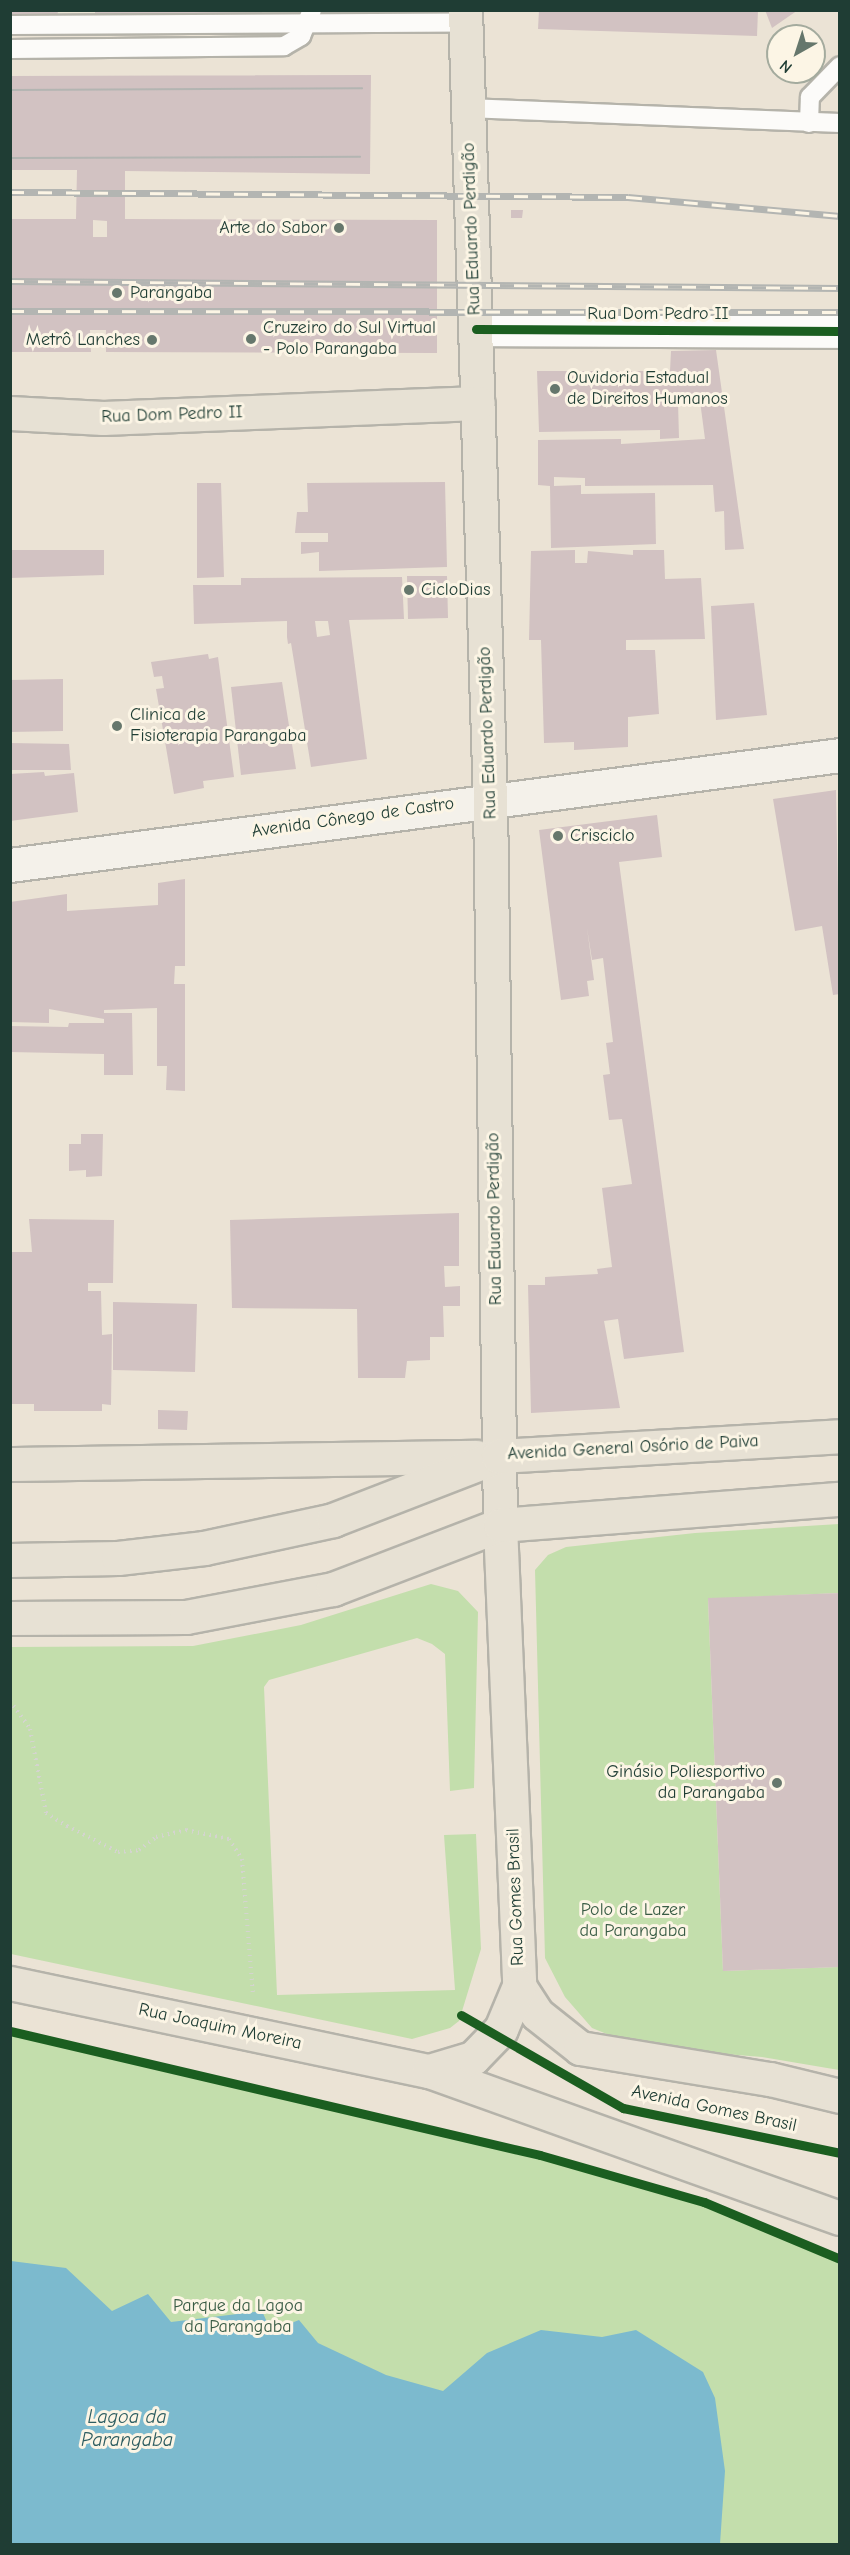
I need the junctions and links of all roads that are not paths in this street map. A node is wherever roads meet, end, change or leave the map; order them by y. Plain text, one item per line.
1 (309, 17) edge
2 (465, 17) edge
3 (10, 25) edge
4 (10, 49) edge
5 (840, 66) edge
6 (467, 108) junction
7 (809, 123) junction
8 (840, 123) edge
9 (476, 329) junction
10 (840, 331) edge
11 (478, 404) junction
12 (10, 413) edge
13 (840, 755) edge
14 (490, 799) junction
15 (10, 865) edge
16 (840, 1436) edge
17 (498, 1456) junction
18 (10, 1464) edge
19 (840, 1499) edge
20 (500, 1525) junction
21 (10, 1560) edge
22 (10, 1618) edge
23 (10, 1983) edge
24 (519, 1986) junction
25 (429, 2071) junction
26 (840, 2096) edge
27 (840, 2218) edge

1 - 2 lane
1 - 3 lane
1 - 4 lane
2 - 6 main road, Rua Eduardo Perdigão
5 - 7 lane
6 - 7 lane
6 - 9 main road, Rua Eduardo Perdigão
7 - 8 lane
9 - 10 street, Rua Dom Pedro II
9 - 11 main road, Rua Eduardo Perdigão
11 - 12 main road, Rua Dom Pedro II
11 - 14 main road, Rua Eduardo Perdigão
13 - 14 main road, Avenida Cônego de Castro
14 - 15 main road, Avenida Cônego de Castro
14 - 17 main road, Rua Eduardo Perdigão
16 - 17 main road, Avenida General Osório de Paiva
17 - 18 main road
17 - 20 main road, Rua Gomes Brasil
17 - 21 main road, Avenida General Osório de Paiva
19 - 20 main road
20 - 22 main road
20 - 24 main road, Rua Gomes Brasil
23 - 25 main road, Rua Joaquim Moreira
24 - 25 main road
24 - 26 main road, Rua Gomes Brasil
25 - 27 main road

